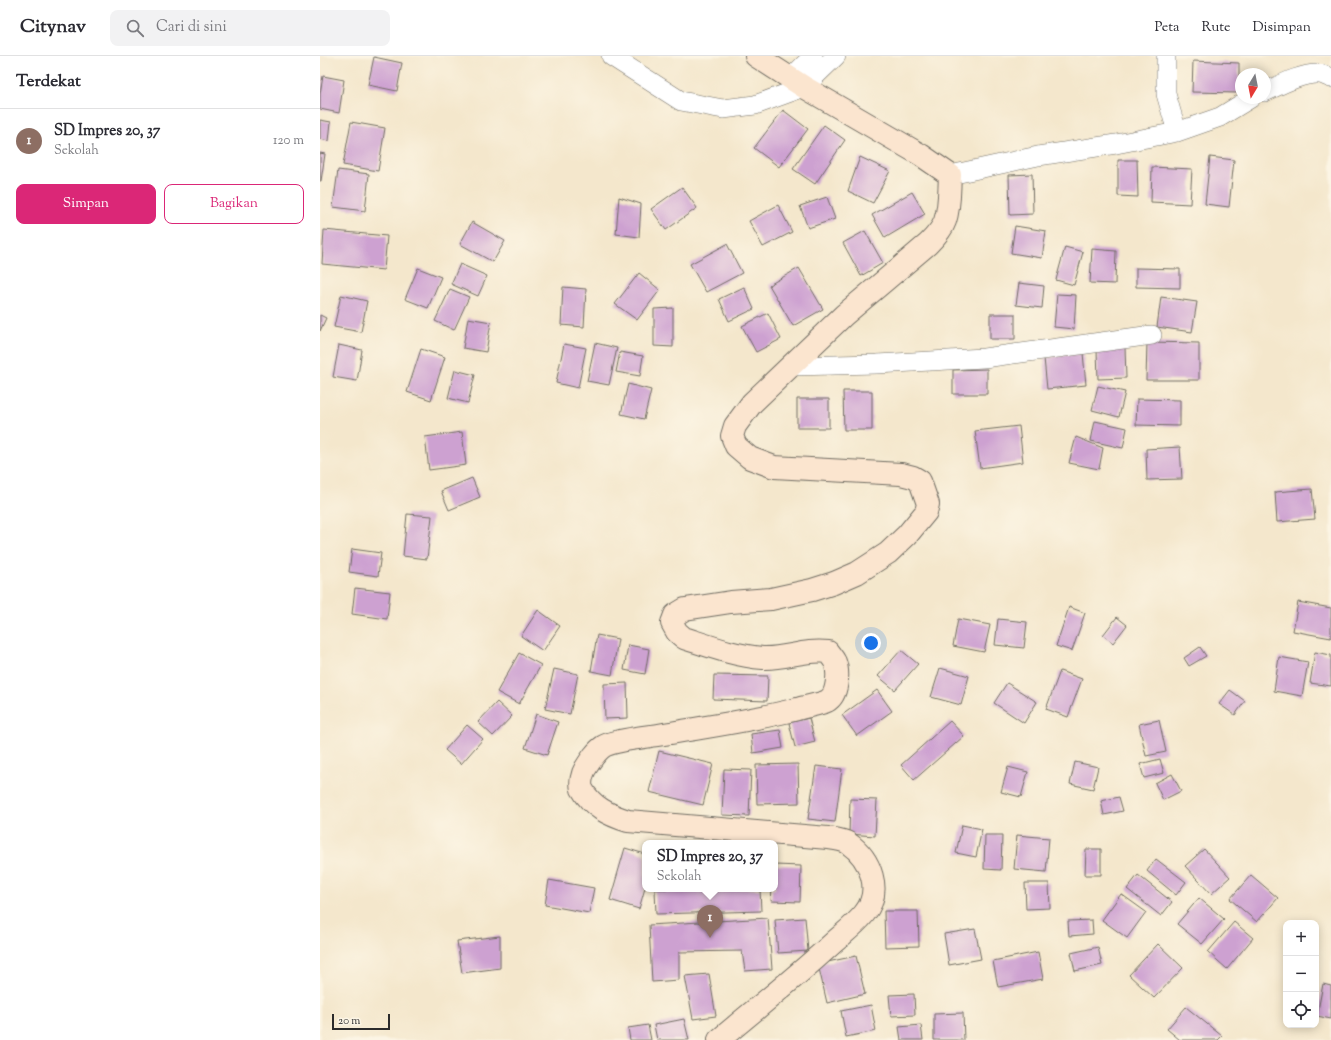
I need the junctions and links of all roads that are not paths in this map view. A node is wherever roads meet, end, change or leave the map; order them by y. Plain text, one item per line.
1 (611, 56) edge
2 (756, 56) edge
3 (813, 56) edge
4 (836, 56) edge
5 (1166, 56) edge
6 (1331, 78) edge
7 (795, 86) junction
8 (1271, 89) edge
9 (1241, 104) edge
10 (1177, 132) junction
11 (950, 175) junction
12 (1152, 334) dead end
13 (792, 366) junction
14 (719, 1040) edge

1 - 7 street
2 - 7 street
3 - 7 street
4 - 7 street
5 - 10 street
6 - 8 street
7 - 11 street
9 - 10 street
10 - 11 street
11 - 13 street
12 - 13 street
13 - 14 street

